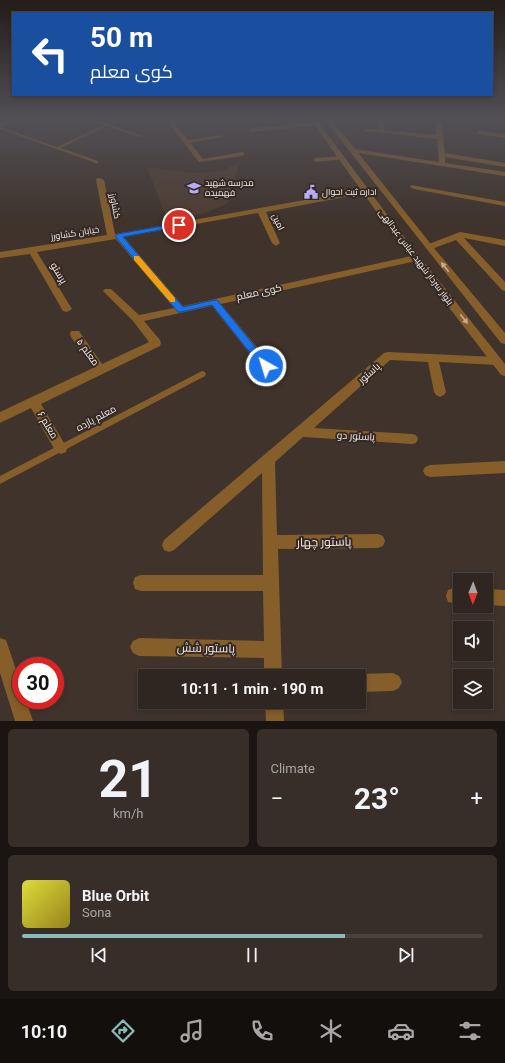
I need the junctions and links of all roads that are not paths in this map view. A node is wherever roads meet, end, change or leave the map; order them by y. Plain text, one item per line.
1 (73, 154) edge
2 (195, 154) edge
3 (242, 154) dead end
4 (339, 154) edge
5 (356, 154) edge
6 (372, 154) edge
7 (442, 155) joint
8 (342, 158) junction
9 (316, 160) dead end
10 (96, 162) dead end
11 (443, 164) junction
12 (505, 165) edge
13 (505, 174) edge
14 (100, 180) dead end
15 (414, 187) dead end
16 (384, 190) junction
17 (366, 191) junction
18 (505, 204) edge
19 (261, 210) junction
20 (115, 236) junction
21 (456, 236) junction
22 (276, 243) dead end
23 (505, 243) edge
24 (429, 248) junction
25 (32, 250) junction
26 (0, 255) edge
27 (416, 258) junction
28 (0, 262) edge
29 (505, 288) edge
30 (108, 291) dead end
31 (214, 302) junction
32 (67, 308) dead end
33 (181, 310) junction
34 (138, 319) junction
35 (75, 334) dead end
36 (505, 340) edge
37 (433, 358) junction
38 (496, 361) junction
39 (266, 366) dead end
40 (100, 369) junction
41 (505, 372) edge
42 (202, 374) dead end
43 (440, 392) dead end
44 (34, 402) junction
45 (0, 418) edge
46 (300, 432) junction
47 (412, 439) dead end
48 (61, 448) junction
49 (268, 460) junction
50 (505, 467) edge
51 (430, 471) dead end
52 (0, 480) edge
53 (378, 541) dead end
54 (270, 542) junction
55 (169, 545) dead end
56 (141, 583) dead end
57 (271, 583) junction
58 (493, 597) edge
59 (505, 598) edge
60 (0, 646) edge
61 (139, 647) dead end
62 (273, 650) junction
63 (274, 669) edge
64 (393, 682) dead end
65 (366, 683) edge
66 (274, 709) edge
67 (24, 721) edge
68 (274, 721) edge

1 - 10 lane
2 - 3 street
4 - 8 street, بلوار سردار شهید عباس عبدالهی
5 - 16 street, بلوار سردار شهید عباس عبدالهی
6 - 11 street
7 - 11 street
7 - 12 street
8 - 9 street
8 - 17 street, بلوار سردار شهید عباس عبدالهی
11 - 13 street
14 - 20 street, کشاورز
15 - 18 street
16 - 17 street, خیابان کشاورز
16 - 24 street, بلوار سردار شهید عباس عبدالهی
17 - 19 street, خیابان کشاورز
17 - 27 street, بلوار سردار شهید عباس عبدالهی
19 - 20 street, خیابان کشاورز
19 - 22 street, امین
20 - 25 street, خیابان کشاورز
20 - 33 street
21 - 23 street
21 - 24 street
21 - 29 street
36 -> 24 street, بلوار سردار شهید عباس عبدالهی
25 - 26 street, خیابان کشاورز
25 - 28 street
25 - 32 street, پرستو
27 - 31 street, کوی معلم
27 -> 38 street, بلوار سردار شهید عباس عبدالهی
30 - 34 street
31 - 33 street, کوی معلم
31 - 39 street
33 - 34 street, کوی معلم
34 - 40 street
35 - 40 street, معلم ۵
37 - 38 street, پاستور
37 - 43 street
37 - 46 street, پاستور
38 - 41 street, بلوار سردار شهید عباس عبدالهی
40 - 44 street
42 - 48 lane, معلم یازده
44 - 45 street
44 - 48 street, معلم ۶
46 - 47 street, پاستور دو
46 - 49 street, پاستور
48 - 52 lane, معلم یازده
49 - 54 street
49 - 55 street, پاستور
50 - 51 street
53 - 54 street, پاستور چهار
54 - 57 street
56 - 57 street
57 - 62 street
58 - 59 street
60 - 67 street
61 - 62 street, پاستور شش
62 - 63 street
64 - 65 street
66 - 68 street

